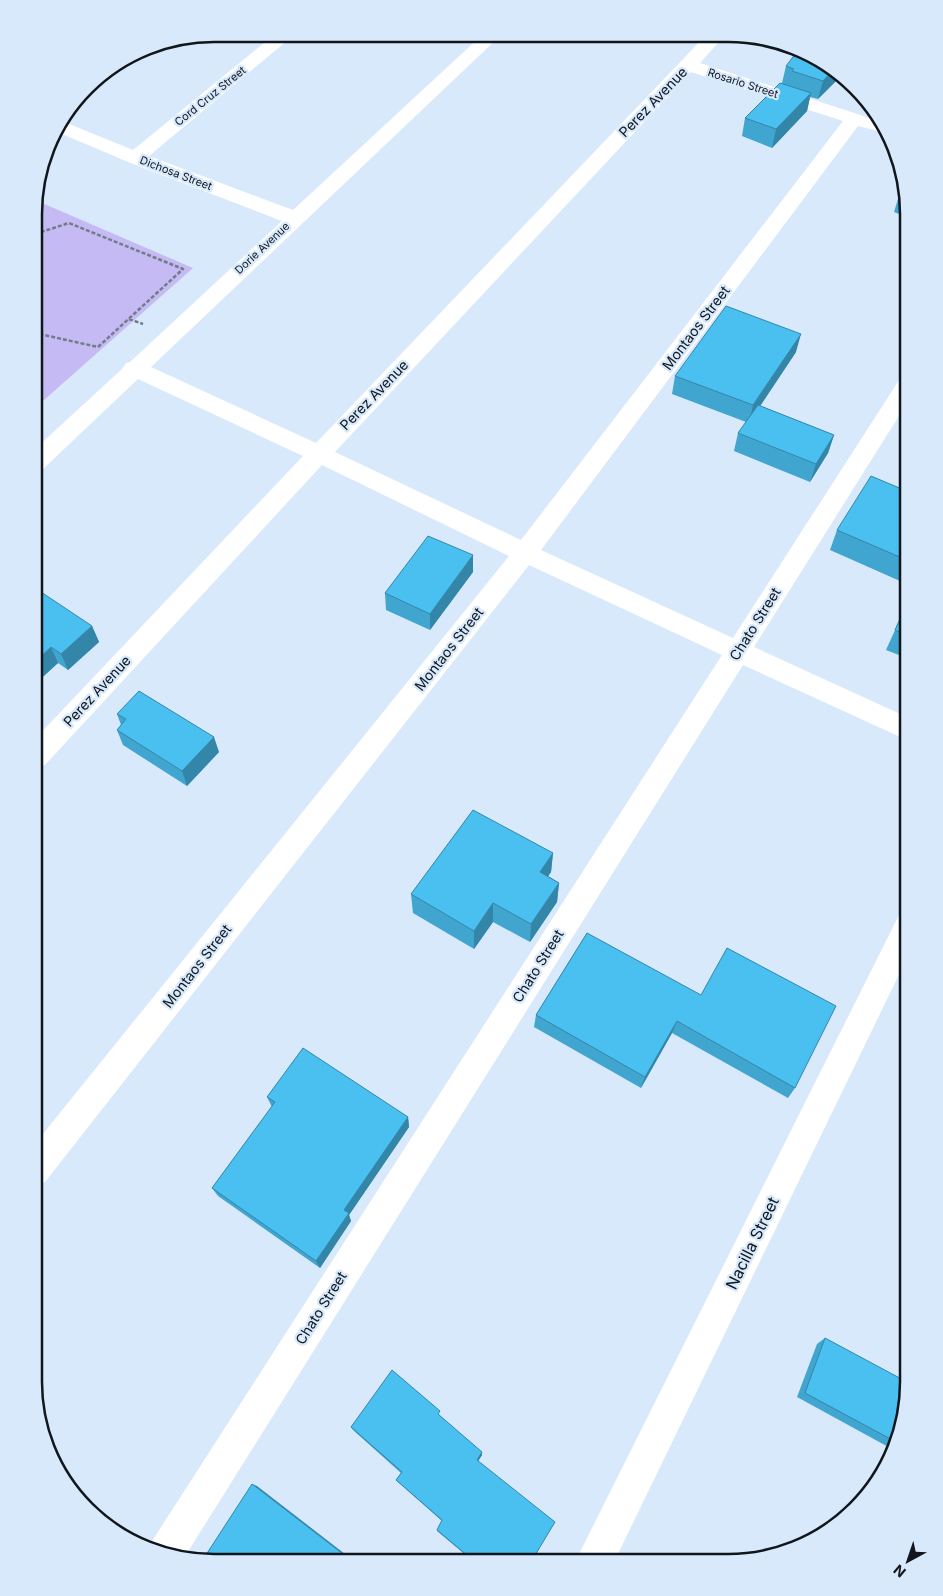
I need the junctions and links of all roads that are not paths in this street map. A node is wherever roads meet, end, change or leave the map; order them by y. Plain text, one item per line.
1 (484, 42) edge
2 (709, 42) edge
3 (275, 43) edge
4 (688, 65) junction
5 (854, 119) junction
6 (877, 126) edge
7 (65, 129) edge
8 (135, 158) junction
9 (294, 218) junction
10 (134, 368) junction
11 (900, 396) edge
12 (319, 454) junction
13 (42, 456) edge
14 (525, 553) junction
15 (738, 651) junction
16 (900, 726) edge
17 (42, 748) edge
18 (900, 948) edge
19 (42, 1161) edge
20 (169, 1548) edge
21 (598, 1554) edge

1 - 9 street, Dorie Avenue
2 - 4 street, Perez Avenue
3 - 8 street, Cord Cruz Street
4 - 5 street, Rosario Street
4 - 12 street, Perez Avenue
5 - 6 street, Rosario Street
5 - 14 street, Montaos Street
7 - 8 street, Dichosa Street
8 - 9 street, Dichosa Street
9 - 10 street, Dorie Avenue
10 - 12 street
10 - 13 street, Dorie Avenue
11 - 15 street, Chato Street
12 - 14 street
12 - 17 street, Perez Avenue
14 - 15 street
14 - 19 street, Montaos Street
15 - 16 street
15 - 20 street, Chato Street
18 - 21 street, Nacilla Street

